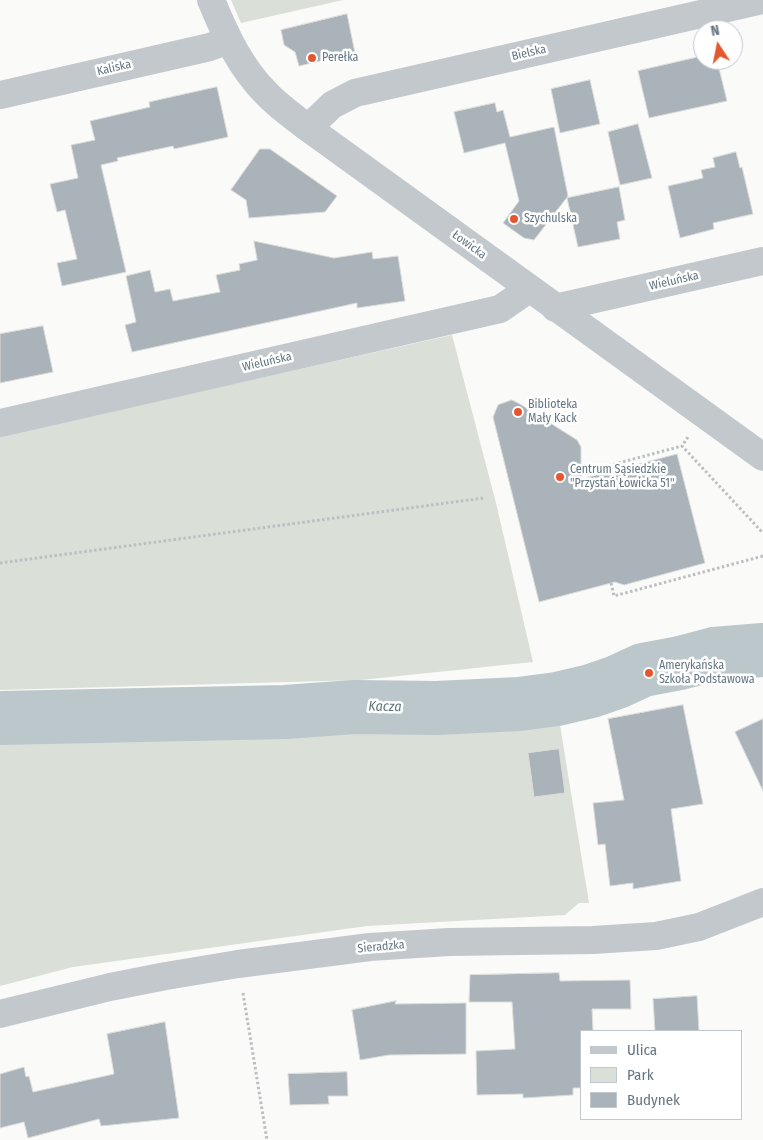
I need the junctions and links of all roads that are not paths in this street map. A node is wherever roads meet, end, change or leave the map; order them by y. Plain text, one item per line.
1 (211, 0) edge
2 (762, 0) edge
3 (228, 40) junction
4 (0, 94) edge
5 (308, 128) junction
6 (763, 260) edge
7 (529, 289) junction
8 (555, 308) junction
9 (0, 423) edge
10 (763, 457) edge
11 (763, 902) edge
12 (0, 1014) edge

1 - 3 street, Łowicka
2 - 5 street, Bielska
3 - 4 street, Kaliska
3 - 5 street, Łowicka
5 - 7 street, Łowicka
6 - 8 street, Wieluńska
7 - 8 street, Łowicka
7 - 9 street, Wieluńska
8 - 10 street, Łowicka
11 - 12 street, Sieradzka

